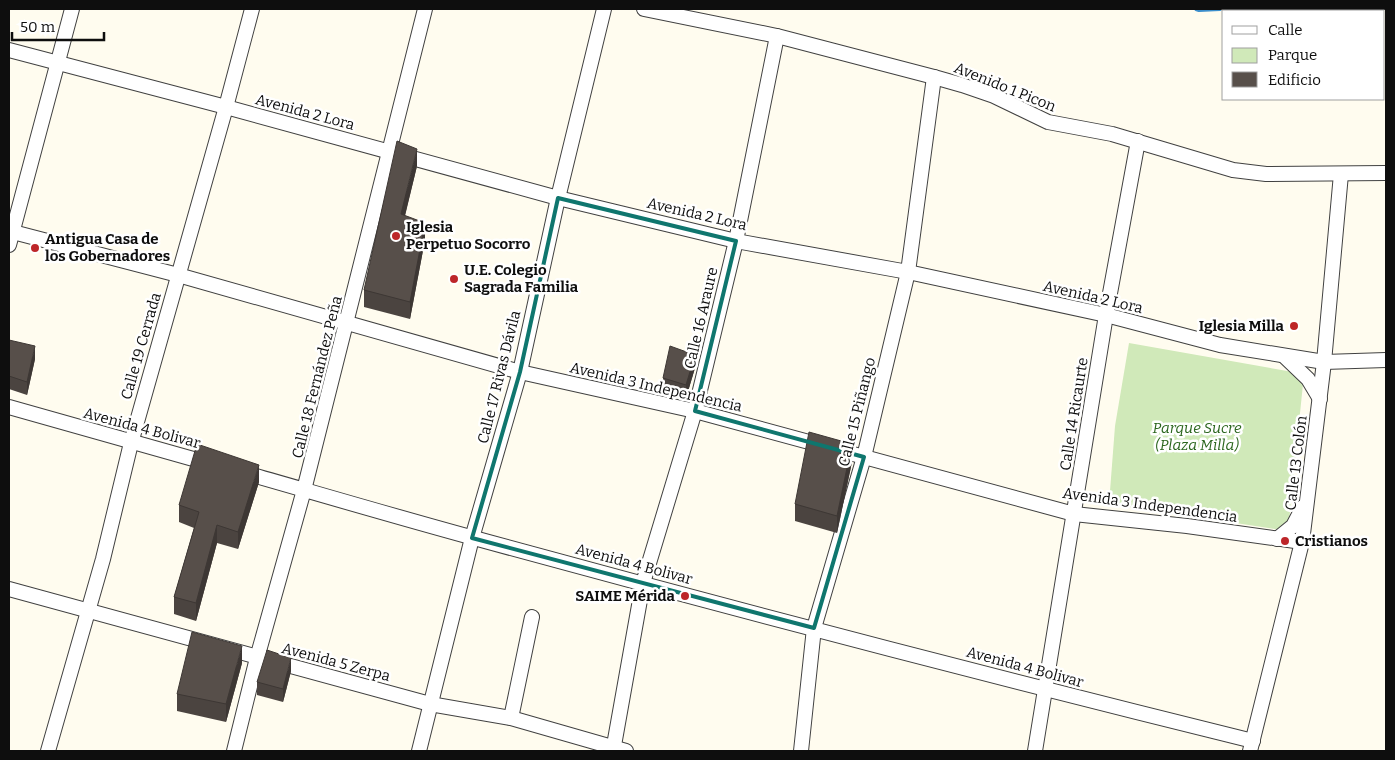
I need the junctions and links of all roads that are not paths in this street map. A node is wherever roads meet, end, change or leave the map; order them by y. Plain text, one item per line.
1 (72, 9) edge
2 (252, 9) edge
3 (425, 9) edge
4 (604, 9) edge
5 (644, 9) edge
6 (777, 36) junction
7 (9, 50) edge
8 (58, 64) junction
9 (934, 77) junction
10 (226, 107) junction
11 (1138, 141) junction
12 (390, 152) junction
13 (1386, 173) edge
14 (1341, 174) junction
15 (558, 198) junction
16 (10, 236) edge
17 (736, 241) junction
18 (908, 272) junction
19 (178, 275) junction
20 (1106, 315) junction
21 (347, 324) junction
22 (1283, 355) junction
23 (1386, 360) edge
24 (1324, 362) junction
25 (520, 372) junction
26 (1320, 399) junction
27 (9, 408) edge
28 (696, 411) junction
29 (131, 443) junction
30 (864, 456) junction
31 (304, 490) junction
32 (1308, 494) junction
33 (1074, 514) junction
34 (472, 538) junction
35 (1277, 539) junction
36 (1302, 542) junction
37 (642, 584) junction
38 (9, 589) edge
39 (88, 611) junction
40 (532, 617) dead end
41 (814, 628) junction
42 (257, 658) junction
43 (1045, 690) junction
44 (430, 704) junction
45 (510, 718) junction
46 (1252, 746) edge
47 (617, 750) edge
48 (48, 751) edge
49 (234, 751) edge
50 (419, 751) edge
51 (801, 751) edge
52 (1035, 751) edge

1 - 8 street
2 - 10 street, Calle 19 Cerrada
3 - 12 street, Calle 18 Fernández Peña
4 - 15 street, Calle 17 Rivas Dávila
5 - 6 street, Avenido 1 Picon
6 - 9 street, Avenido 1 Picon
6 - 17 street, Calle 16 Araure
7 - 8 street, Avenida 2 Lora
8 - 10 street, Avenida 2 Lora
8 - 16 street
9 - 11 street, Avenido 1 Picon
9 - 18 street, Calle 15 Piñango
10 - 12 street, Avenida 2 Lora
10 - 19 street, Calle 19 Cerrada
11 - 14 street, Avenido 1 Picon
11 - 20 street, Calle 14 Ricaurte
12 - 15 street, Avenida 2 Lora
12 - 21 street, Calle 18 Fernández Peña
13 - 14 street, Avenido 1 Picon
14 - 24 street, Calle 13 Colón
15 - 17 street, Avenida 2 Lora
15 - 25 street, Calle 17 Rivas Dávila
16 - 19 street, Avenida 3 Independencia
17 - 18 street, Avenida 2 Lora
17 - 28 street, Calle 16 Araure
18 - 20 street, Avenida 2 Lora
18 - 30 street, Calle 15 Piñango
19 - 21 street, Avenida 3 Independencia
19 - 29 street, Calle 19 Cerrada
20 - 22 street, Avenida 2 Lora
20 - 33 street, Calle 14 Ricaurte
21 - 25 street, Avenida 3 Independencia
21 - 31 street, Calle 18 Fernández Peña
22 - 24 street, Avenida 2 Lora
22 - 26 street
23 - 24 street, Avenida 2 Lora
24 - 26 street, Calle 13 Colón
25 - 28 street, Avenida 3 Independencia
25 - 34 street, Calle 17 Rivas Dávila
26 - 32 street, Calle 13 Colón
27 - 29 street, Avenida 4 Bolivar
28 - 30 street, Avenida 3 Independencia
28 - 37 street, Calle 16 Araure
29 - 31 street, Avenida 4 Bolivar
29 - 39 street, Calle 19 Cerrada
30 - 33 street, Avenida 3 Independencia
30 - 41 street, Calle 15 Piñango
31 - 34 street, Avenida 4 Bolivar
31 - 42 street, Calle 18 Fernández Peña
32 - 35 street
32 - 36 street, Calle 13 Colón
33 - 35 street, Avenida 3 Independencia
33 - 43 street, Calle 14 Ricaurte
34 - 37 street, Avenida 4 Bolivar
34 - 44 street, Calle 17 Rivas Dávila
35 - 36 street, Avenida 3 Independencia
36 - 46 street, Calle 13 Colón
37 - 41 street, Avenida 4 Bolivar
37 - 47 street, Calle 16 Araure
38 - 39 street, Avenida 5 Zerpa
39 - 42 street, Avenida 5 Zerpa
39 - 48 street, Calle 19 Cerrada
40 - 45 street
41 - 43 street, Avenida 4 Bolivar
41 - 51 street, Calle 15 Piñango
42 - 44 street, Avenida 5 Zerpa
42 - 49 street, Calle 18 Fernández Peña
43 - 46 street, Avenida 4 Bolivar
43 - 52 street, Calle 14 Ricaurte
44 - 45 street, Avenida 5 Zerpa
44 - 50 street, Calle 17 Rivas Dávila
45 - 47 street, Avenida 5 Zerpa

